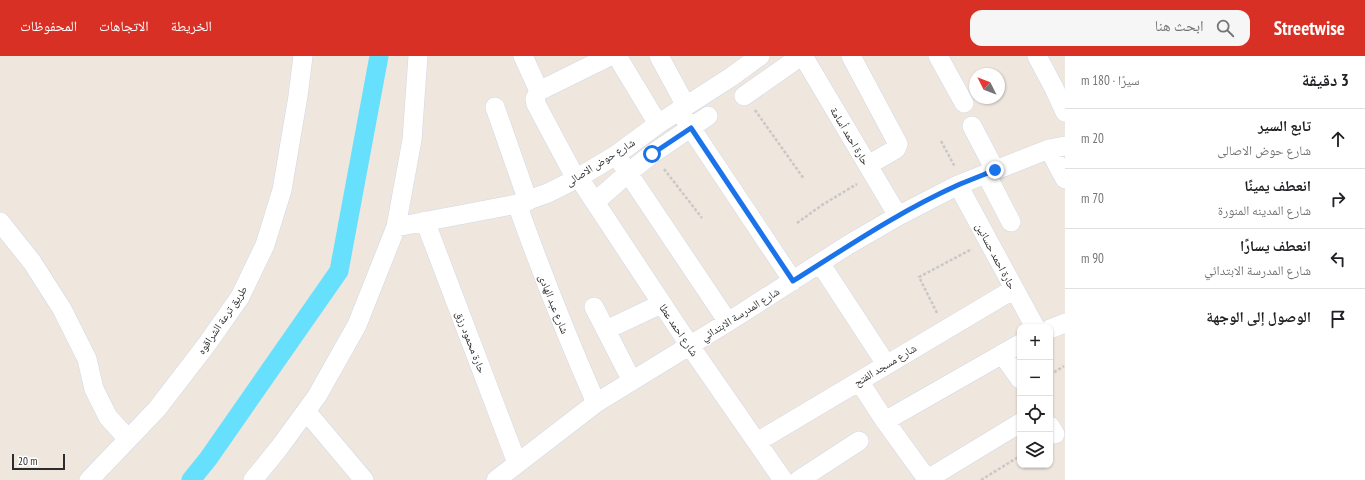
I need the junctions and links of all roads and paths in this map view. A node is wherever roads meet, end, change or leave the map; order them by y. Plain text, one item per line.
1 (303, 56) edge
2 (418, 56) edge
3 (523, 56) edge
4 (610, 56) edge
5 (617, 56) edge
6 (659, 56) edge
7 (760, 56) edge
8 (802, 56) edge
9 (851, 56) edge
10 (938, 56) edge
11 (1037, 56) edge
12 (1060, 85) edge
13 (539, 90) junction
14 (744, 96) joint
15 (964, 104) dead end
16 (495, 107) dead end
17 (682, 108) junction
18 (1065, 112) edge
19 (708, 116) dead end
20 (658, 124) junction
21 (972, 126) dead end
22 (691, 128) junction
23 (941, 141) dead end
24 (1057, 148) edge
25 (652, 154) junction
26 (616, 155) junction
27 (870, 170) junction
28 (628, 172) junction
29 (991, 172) junction
30 (578, 179) junction
31 (804, 179) dead end
32 (1065, 179) edge
33 (961, 184) junction
34 (522, 202) junction
35 (595, 202) junction
36 (898, 216) junction
37 (702, 218) dead end
38 (0, 222) edge
39 (425, 222) junction
40 (1011, 222) dead end
41 (797, 223) dead end
42 (396, 227) junction
43 (988, 240) junction
44 (820, 263) junction
45 (793, 281) junction
46 (1014, 289) junction
47 (661, 304) junction
48 (594, 306) dead end
49 (728, 322) junction
50 (1065, 322) edge
51 (1033, 324) edge
52 (1053, 328) edge
53 (946, 329) junction
54 (606, 330) junction
55 (690, 346) junction
56 (1017, 346) edge
57 (1002, 354) junction
58 (886, 364) junction
59 (1064, 366) dead end
60 (1053, 374) edge
61 (1017, 375) edge
62 (859, 380) junction
63 (632, 381) junction
64 (596, 403) junction
65 (306, 411) junction
66 (885, 421) junction
67 (1017, 425) edge
68 (128, 439) junction
69 (757, 442) junction
70 (859, 442) dead end
71 (1017, 458) edge
72 (517, 463) junction
73 (90, 480) edge
74 (253, 480) edge
75 (364, 480) edge
76 (496, 480) edge
77 (783, 480) edge
78 (799, 480) edge
79 (926, 480) edge
80 (981, 480) edge

1 - 68 street, طريق ترعة الشراقوه
2 - 42 street
3 - 13 street
4 - 13 street
5 - 20 street
6 - 17 street
7 - 17 street, شارع حوض الاصالى
8 - 14 street
8 - 27 street, حارة احمد أسامة
9 - 27 street
10 - 15 street
11 - 12 street
12 - 18 street
13 - 30 street, شارع احمد عطا
14 - 31 path
16 - 34 street, شارع عبد الهادى
17 - 20 street, شارع حوض الاصالى
17 - 22 street
19 - 22 street, شارع حوض الاصالى
20 - 26 street, شارع حوض الاصالى
21 - 29 street
22 - 25 street, شارع حوض الاصالى
22 - 45 street
23 - 33 path
24 - 29 street, شارع المدرسة الابتدائي
24 - 32 street
25 - 28 street, شارع حوض الاصالى
25 - 37 path
26 - 28 street
26 - 30 street, شارع حوض الاصالى
27 - 36 street, حارة احمد أسامة
27 - 41 path
28 - 35 street, شارع حوض الاصالى
28 - 49 street
29 - 33 street, شارع المدرسة الابتدائي
29 - 40 street
30 - 34 street, شارع حوض الاصالى
30 - 35 street, شارع احمد عطا
33 - 36 street, شارع المدرسة الابتدائي
33 - 43 street, حارة احمد حسانين
34 - 39 street, شارع حوض الاصالى
34 - 64 street, شارع عبد الهادى
35 - 47 street, شارع احمد عطا
36 - 44 street, شارع المدرسة الابتدائي
38 - 68 street
39 - 42 street, شارع حوض الاصالى
39 - 72 street, حارة محمود رزق
42 - 65 street
43 - 46 street, حارة احمد حسانين
43 - 53 path
44 - 45 street, شارع المدرسة الابتدائي
44 - 58 street
45 - 49 street, شارع المدرسة الابتدائي
46 - 51 street, حارة احمد حسانين
46 - 53 street, شارع مسجد الفتح
47 - 54 street
47 - 55 street, شارع احمد عطا
48 - 54 street
49 - 55 street, شارع المدرسة الابتدائي
50 - 52 street
53 - 58 street, شارع مسجد الفتح
54 - 63 street
55 - 63 street, شارع المدرسة الابتدائي
55 - 69 street, شارع احمد عطا
56 - 57 street
57 - 61 street
57 - 66 street
58 - 62 street, شارع مسجد الفتح
59 - 60 path
62 - 66 street
62 - 69 street, شارع مسجد الفتح
63 - 64 street, شارع المدرسة الابتدائي
64 - 72 street, شارع المدرسة الابتدائي
65 - 74 street
65 - 75 street
66 - 79 street
67 - 79 street
68 - 73 street, طريق ترعة الشراقوه
69 - 77 street, شارع احمد عطا
70 - 78 street
71 - 80 path
72 - 76 street, شارع المدرسة الابتدائي

